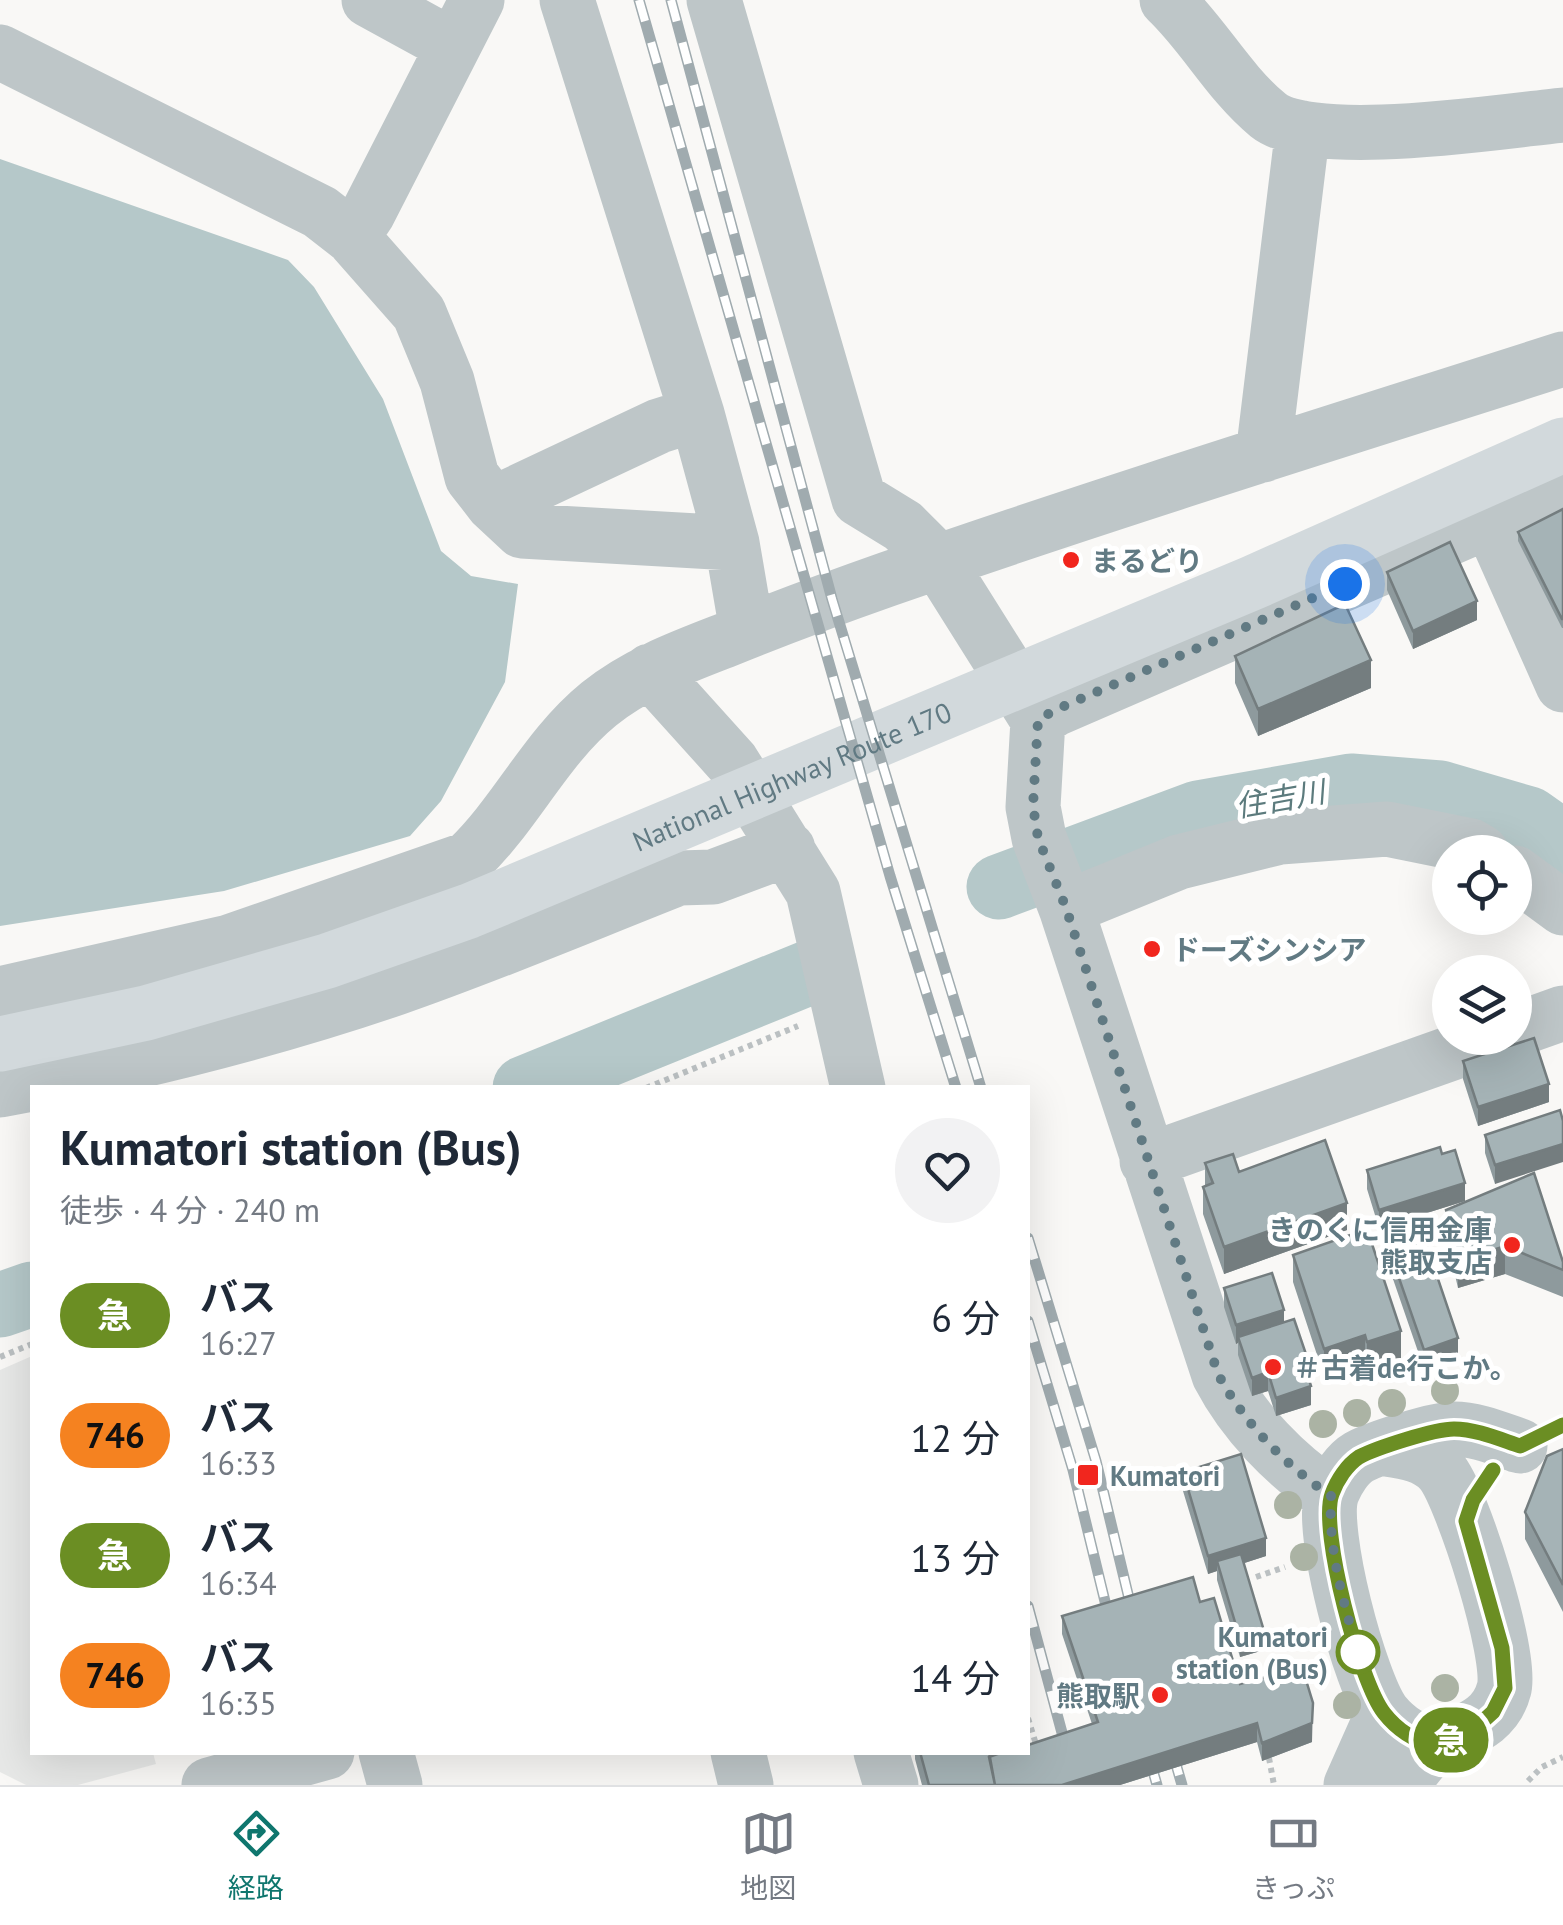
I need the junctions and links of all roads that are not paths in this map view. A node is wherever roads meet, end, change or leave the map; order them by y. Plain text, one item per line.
1 (369, 0) edge
2 (567, 0) edge
3 (714, 0) edge
4 (1167, 0) edge
5 (465, 23) edge
6 (0, 52) edge
7 (1563, 115) edge
8 (1303, 128) junction
9 (352, 237) junction
10 (1563, 358) edge
11 (697, 414) junction
12 (1563, 446) edge
13 (1263, 455) junction
14 (1563, 489) edge
15 (493, 504) junction
16 (1490, 521) junction
17 (732, 543) junction
18 (938, 561) junction
19 (748, 631) junction
20 (650, 671) junction
21 (1563, 685) edge
22 (1038, 720) junction
23 (1432, 838) edge
24 (788, 849) junction
25 (1532, 885) edge
26 (1066, 908) junction
27 (1563, 908) edge
28 (0, 994) edge
29 (1563, 1013) edge
30 (1532, 1024) edge
31 (0, 1044) edge
32 (1446, 1055) edge
33 (857, 1085) edge
34 (0, 1090) edge
35 (1147, 1161) junction
36 (1542, 1436) edge
37 (1386, 1448) junction
38 (1331, 1496) junction
39 (1466, 1521) junction
40 (1383, 1712) junction
41 (315, 1755) edge
42 (387, 1755) edge
43 (739, 1755) edge
44 (881, 1755) edge
45 (1418, 1766) edge
46 (210, 1785) edge
47 (395, 1785) edge
48 (746, 1785) edge
49 (890, 1785) edge
50 (1351, 1785) edge

1 - 5 street
2 - 11 street
3 - 18 street
4 - 8 street
5 - 9 street
6 - 9 street
7 - 8 street
8 - 13 street
9 - 15 street
10 - 13 street
11 - 15 street
11 - 17 street
12 - 31 highway, National Highway Route 170
13 - 18 street
14 - 16 street
15 - 17 street
16 - 21 street
16 - 22 street
17 - 19 street
18 - 19 street
18 - 22 street
19 - 20 street
20 - 24 street
20 - 28 street
22 - 26 street
23 - 26 street
24 - 33 street
24 - 34 street
25 - 27 street
26 - 35 street
29 - 30 street
32 - 35 street
35 - 38 street
36 - 37 street
36 - 39 street
37 - 38 street
37 - 39 street
38 - 40 street
39 - 45 street
40 - 45 street
40 - 50 street
41 - 46 street
42 - 47 street
43 - 48 street
44 - 49 street

